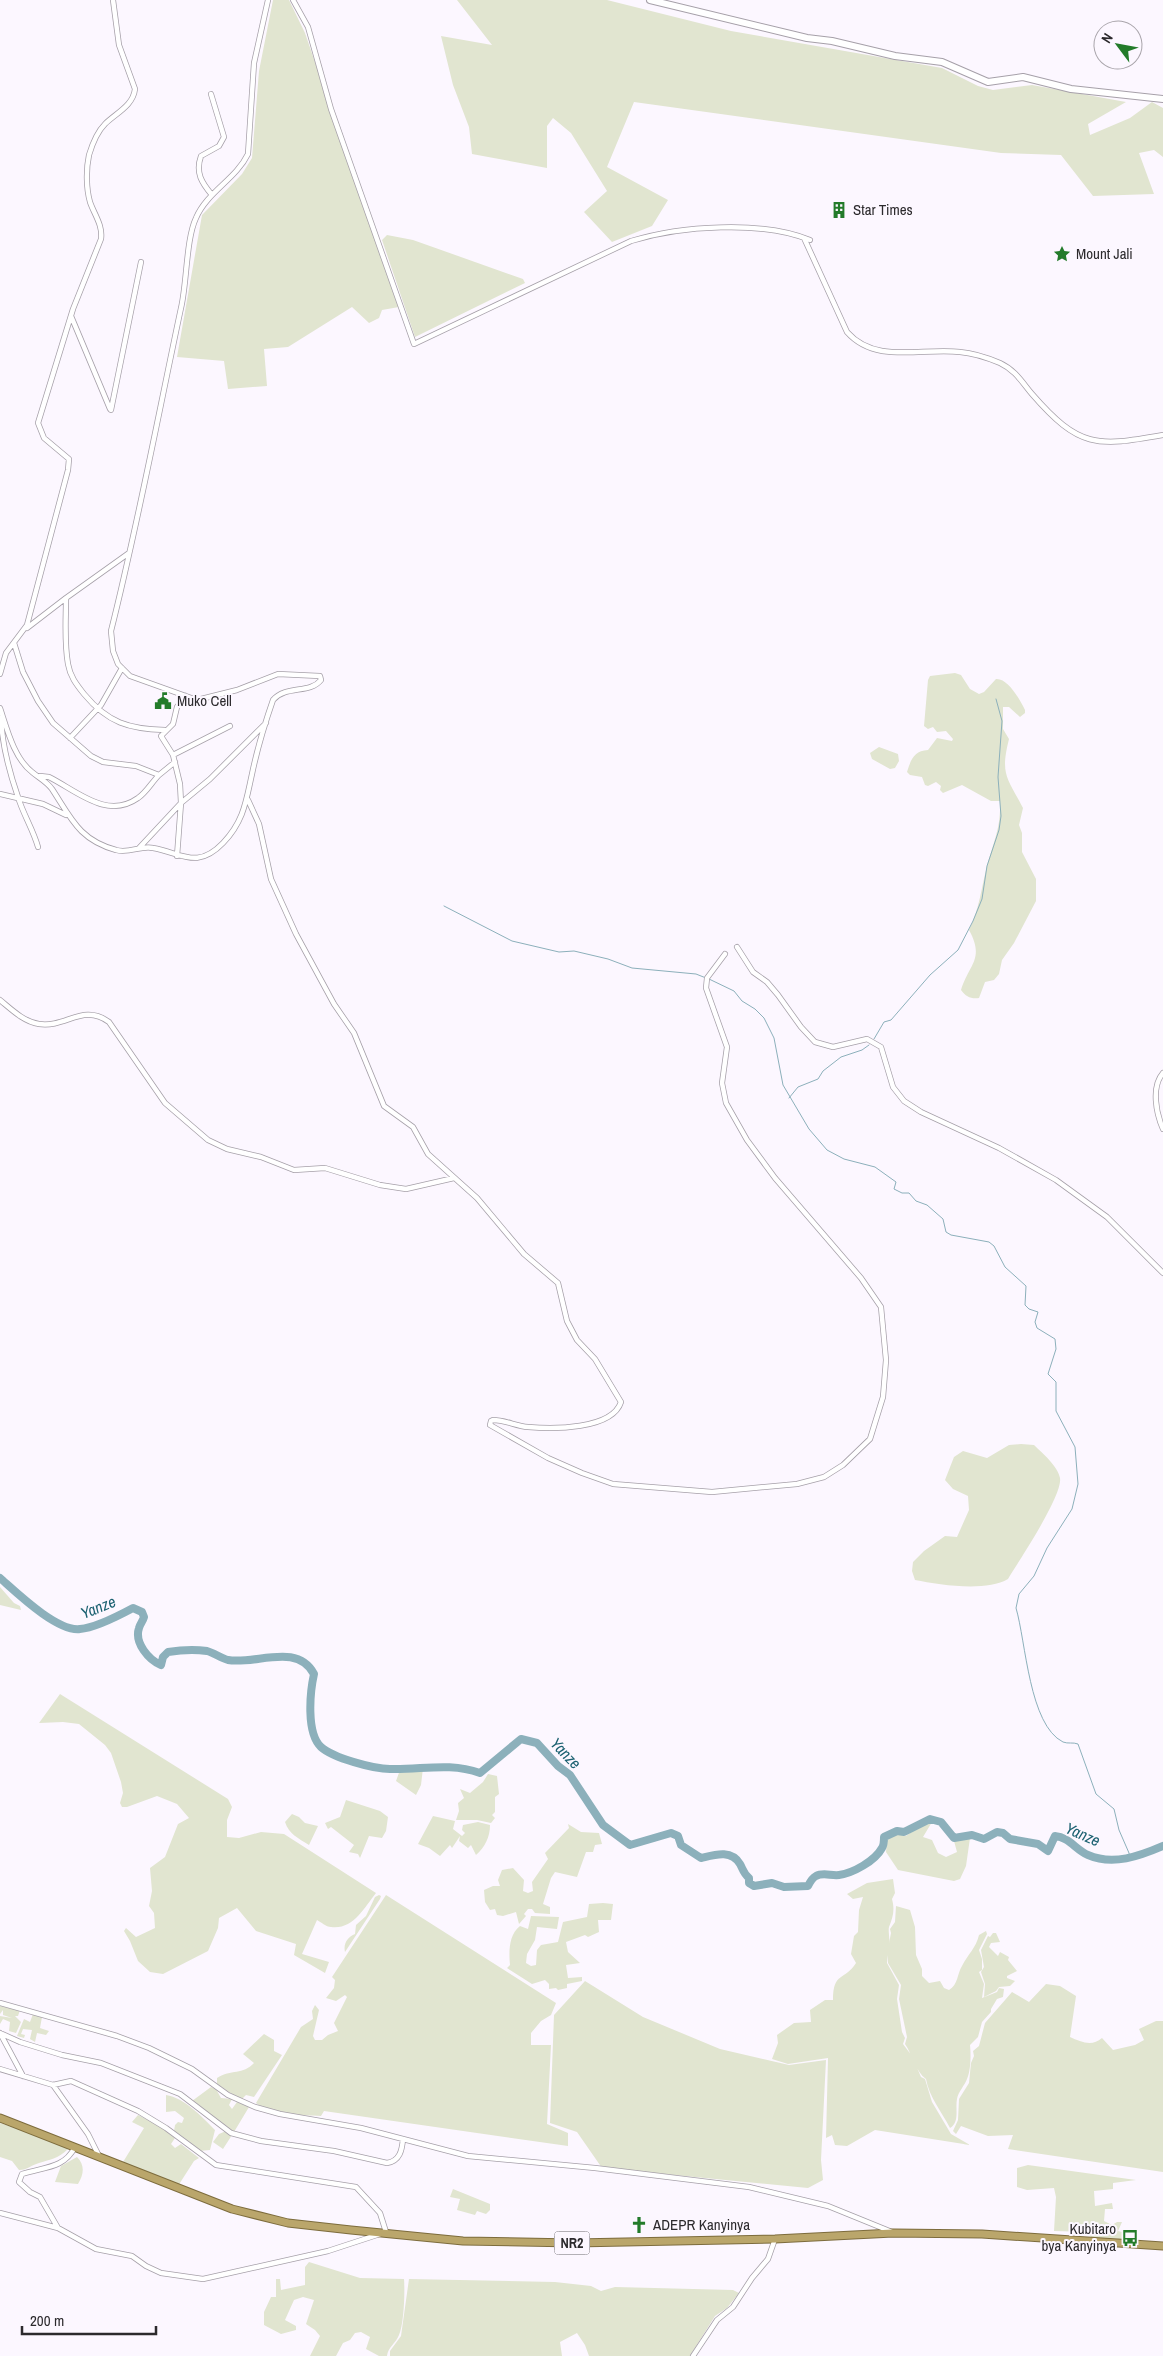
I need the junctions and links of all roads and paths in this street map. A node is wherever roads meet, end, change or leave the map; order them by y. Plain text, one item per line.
1 (113, 0) edge
2 (268, 0) edge
3 (293, 0) edge
4 (650, 0) edge
5 (211, 94) dead end
6 (1163, 100) edge
7 (212, 196) junction
8 (804, 238) junction
9 (810, 240) dead end
10 (141, 262) dead end
11 (71, 316) junction
12 (1163, 434) edge
13 (130, 553) junction
14 (66, 598) junction
15 (24, 630) junction
16 (14, 643) junction
17 (122, 668) junction
18 (0, 674) edge
19 (186, 696) junction
20 (98, 709) junction
21 (0, 710) edge
22 (267, 722) junction
23 (230, 726) dead end
24 (165, 730) junction
25 (70, 738) junction
26 (173, 755) junction
27 (175, 762) junction
28 (159, 775) junction
29 (38, 776) junction
30 (0, 794) edge
31 (18, 797) junction
32 (248, 800) junction
33 (181, 803) junction
34 (68, 815) junction
35 (38, 847) dead end
36 (139, 848) junction
37 (177, 856) junction
38 (736, 947) dead end
39 (725, 954) dead end
40 (0, 1000) edge
41 (1163, 1073) edge
42 (1163, 1129) edge
43 (454, 1178) junction
44 (1163, 1273) edge
45 (0, 2003) edge
46 (0, 2070) edge
47 (23, 2076) junction
48 (54, 2085) junction
49 (0, 2118) edge
50 (403, 2139) junction
51 (75, 2148) junction
52 (99, 2156) junction
53 (0, 2213) edge
54 (58, 2228) junction
55 (386, 2232) junction
56 (893, 2233) junction
57 (776, 2239) junction
58 (1163, 2246) edge
59 (693, 2356) edge

1 - 11 street
2 - 7 street
3 - 8 street
4 - 6 main road
5 - 7 street
7 - 13 street
8 - 9 street
8 - 12 street
10 - 11 street
11 - 15 street
13 - 14 street
13 - 17 street
14 - 15 street
14 - 20 street
15 - 16 street
16 - 18 street
16 - 25 street
17 - 19 street
17 - 20 street
19 - 22 street
19 - 24 street
20 - 24 street
20 - 25 street
21 - 29 street
21 - 31 street
22 - 32 street
22 - 33 street
23 - 26 street
24 - 26 street
25 - 28 street
26 - 27 street
27 - 28 street
27 - 33 street
28 - 29 street
29 - 34 street
30 - 31 street
31 - 34 street
31 - 35 street
32 - 37 street
32 - 43 street
33 - 36 street
33 - 37 street
34 - 36 street
36 - 37 street
38 - 44 street
39 - 43 street
40 - 43 street
41 - 42 street
45 - 50 street
46 - 47 street
47 - 48 street
47 - 50 street
48 - 52 street
48 - 55 street
49 - 51 highway, NR2
50 - 56 street
51 - 52 highway, NR2
51 - 54 street
52 - 55 highway, NR2
53 - 54 street
54 - 55 street
55 - 57 highway, NR2
56 - 57 highway, NR2
56 - 58 highway, NR2
57 - 59 street

